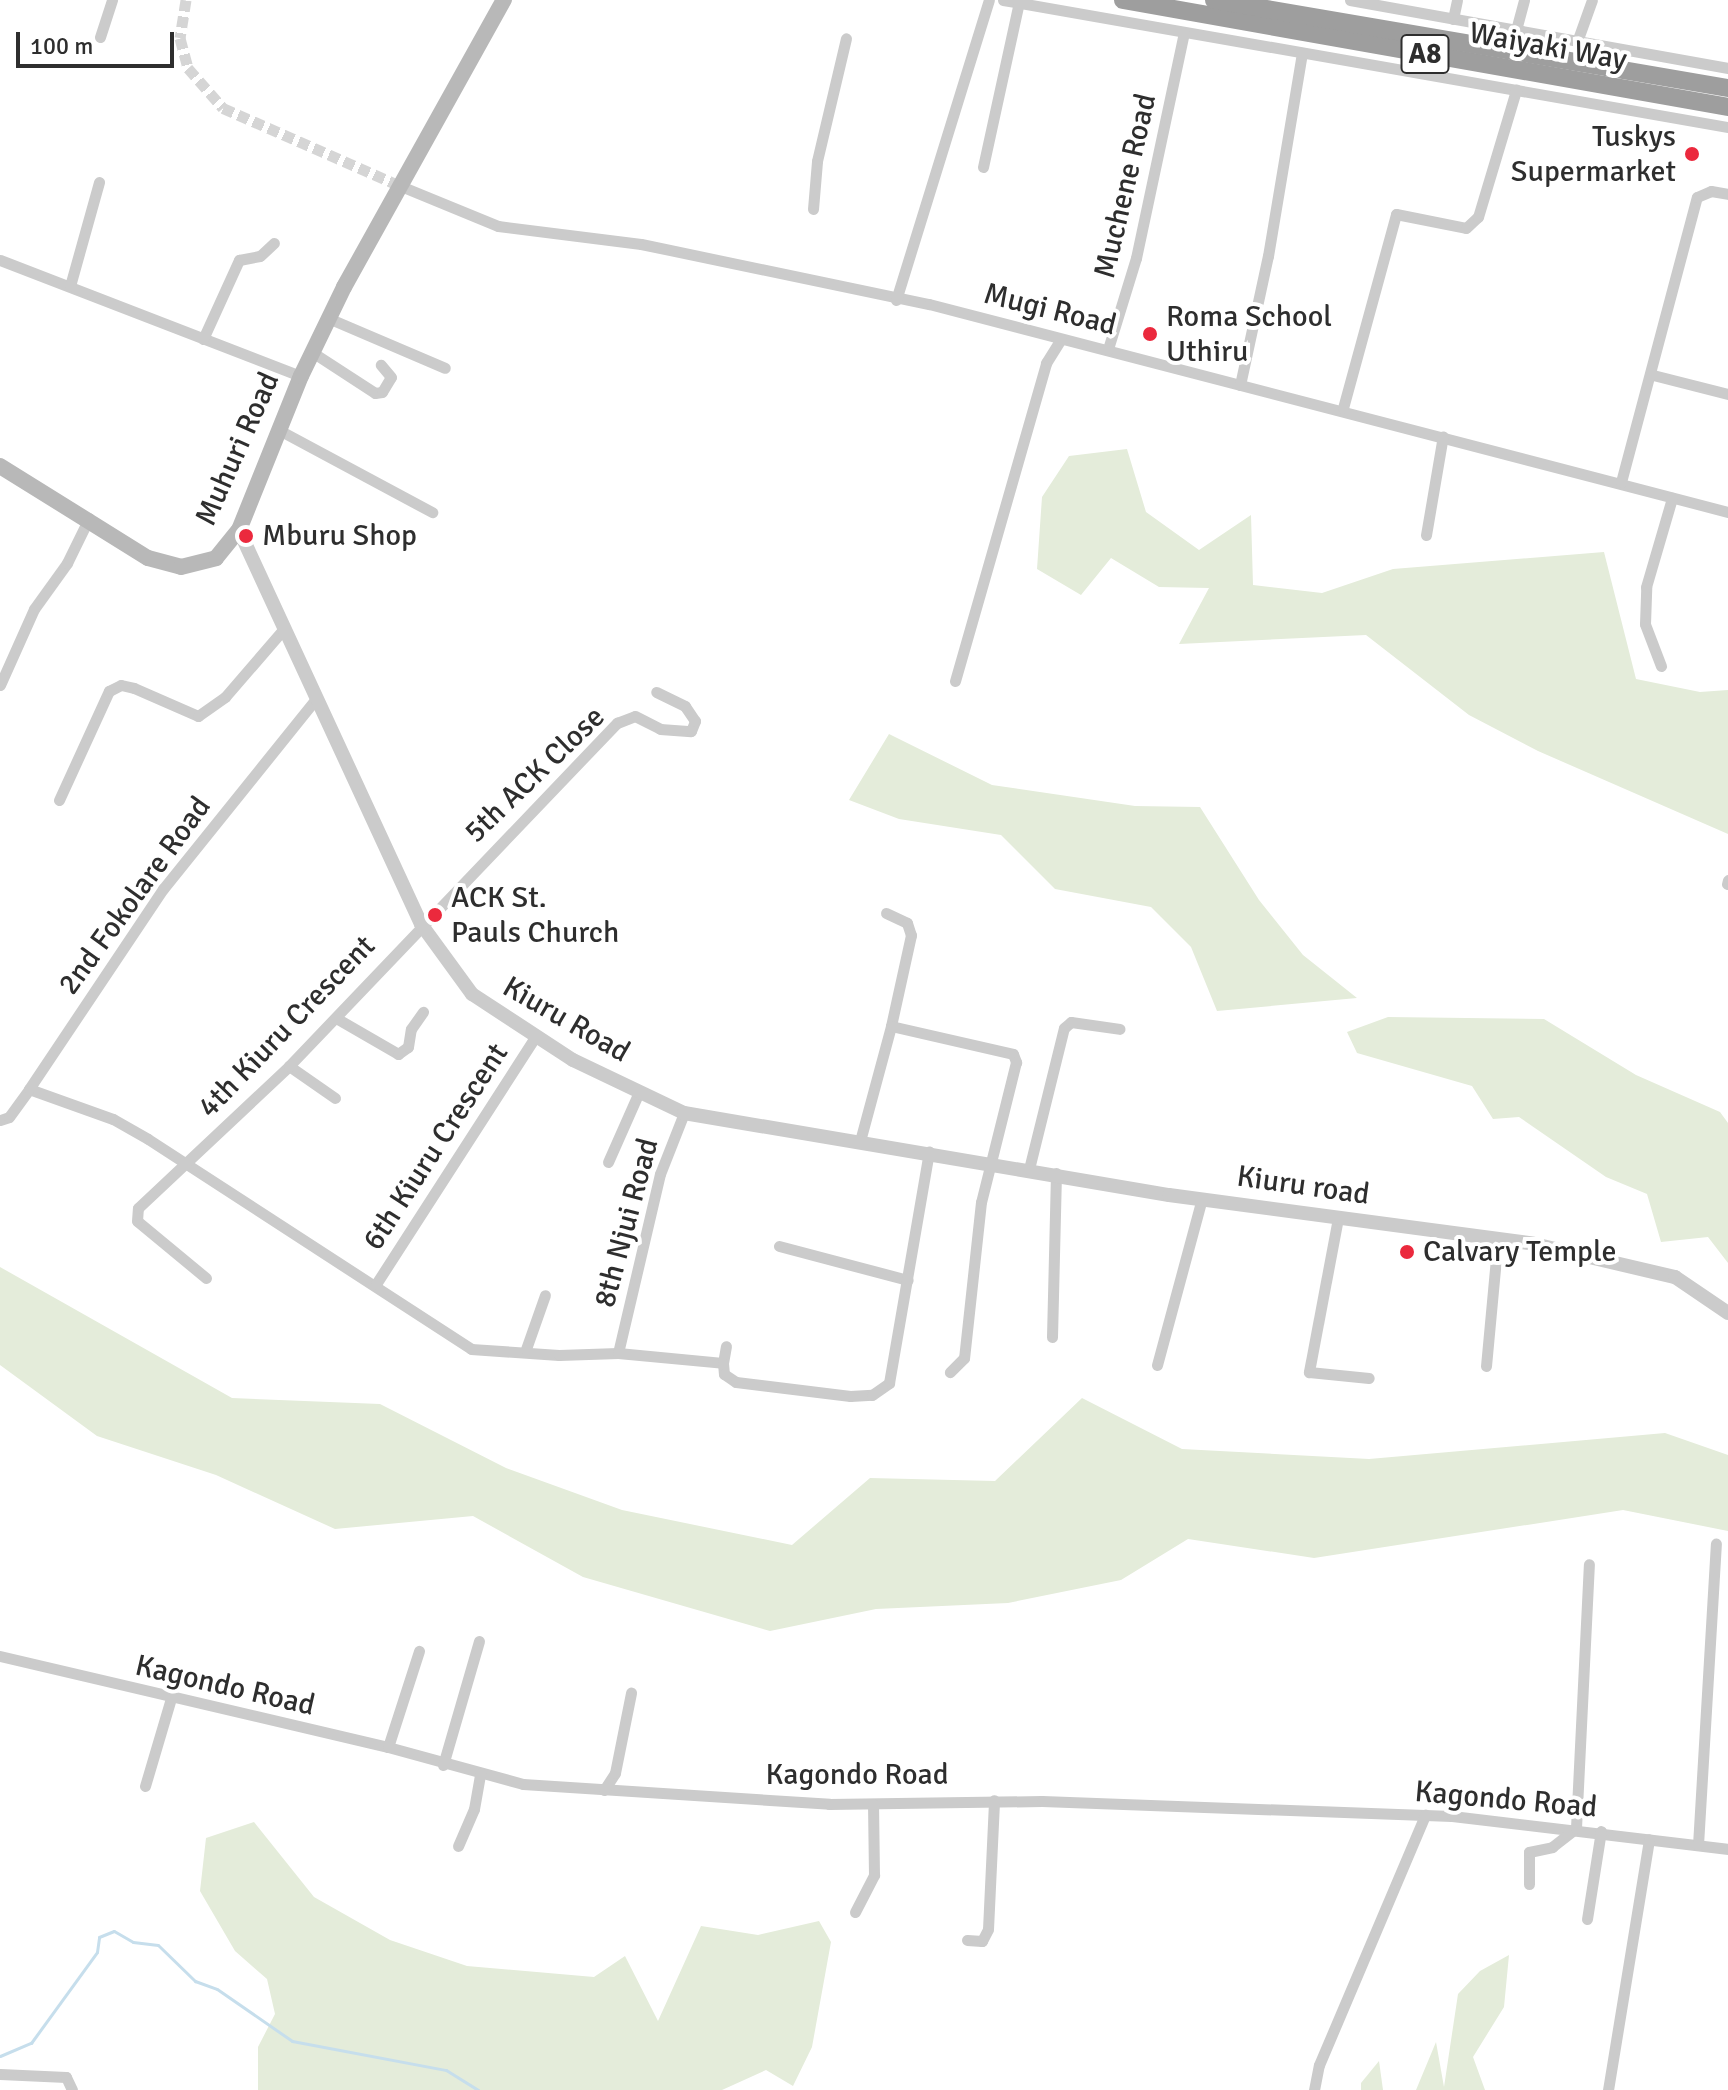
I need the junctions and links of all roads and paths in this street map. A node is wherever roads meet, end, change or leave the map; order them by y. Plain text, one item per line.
1 (112, 0) edge
2 (504, 0) edge
3 (989, 0) edge
4 (1003, 0) edge
5 (1123, 0) edge
6 (1214, 0) edge
7 (1350, 0) edge
8 (1457, 0) edge
9 (1524, 0) edge
10 (1592, 0) edge
11 (1019, 2) junction
12 (1234, 2) edge
13 (1400, 4) edge
14 (1453, 19) junction
15 (1516, 30) junction
16 (1184, 33) junction
17 (100, 37) dead end
18 (846, 38) dead end
19 (1578, 39) junction
20 (1302, 53) junction
21 (1728, 68) edge
22 (1728, 88) edge
23 (1516, 90) junction
24 (1728, 107) edge
25 (1728, 127) edge
26 (983, 167) dead end
27 (99, 182) dead end
28 (403, 187) junction
29 (1728, 194) edge
30 (813, 209) dead end
31 (274, 243) dead end
32 (0, 260) edge
33 (70, 286) junction
34 (896, 300) junction
35 (328, 318) junction
36 (203, 339) junction
37 (1061, 339) junction
38 (1108, 349) junction
39 (312, 352) junction
40 (381, 365) dead end
41 (445, 368) dead end
42 (1653, 375) junction
43 (301, 376) junction
44 (1240, 385) junction
45 (1728, 394) edge
46 (1343, 408) junction
47 (279, 430) junction
48 (1443, 436) junction
49 (0, 466) edge
50 (1621, 482) junction
51 (1672, 498) junction
52 (432, 512) dead end
53 (1728, 512) edge
54 (89, 518) junction
55 (239, 530) junction
56 (1426, 535) dead end
57 (282, 631) junction
58 (1661, 666) dead end
59 (955, 681) dead end
60 (0, 685) edge
61 (656, 692) dead end
62 (315, 700) junction
63 (59, 800) dead end
64 (886, 913) dead end
65 (421, 924) junction
66 (423, 1012) dead end
67 (336, 1018) junction
68 (891, 1026) junction
69 (1120, 1029) dead end
70 (536, 1036) junction
71 (289, 1066) junction
72 (29, 1089) junction
73 (639, 1092) junction
74 (335, 1098) dead end
75 (684, 1113) junction
76 (0, 1120) edge
77 (860, 1141) junction
78 (929, 1151) junction
79 (608, 1162) dead end
80 (990, 1162) junction
81 (186, 1163) junction
82 (1029, 1169) junction
83 (1056, 1173) junction
84 (1202, 1198) junction
85 (1338, 1218) junction
86 (1490, 1238) junction
87 (779, 1246) dead end
88 (206, 1278) dead end
89 (908, 1280) junction
90 (376, 1284) junction
91 (545, 1295) dead end
92 (1728, 1313) edge
93 (1052, 1337) dead end
94 (726, 1346) dead end
95 (526, 1349) junction
96 (618, 1350) junction
97 (723, 1363) junction
98 (1157, 1365) dead end
99 (1486, 1366) dead end
100 (950, 1372) dead end
101 (1369, 1378) dead end
102 (1716, 1544) dead end
103 (1589, 1564) dead end
104 (479, 1641) dead end
105 (419, 1651) dead end
106 (0, 1656) edge
107 (631, 1693) dead end
108 (171, 1698) junction
109 (388, 1747) junction
110 (443, 1765) junction
111 (480, 1774) junction
112 (145, 1786) dead end
113 (604, 1790) junction
114 (994, 1800) junction
115 (873, 1804) junction
116 (1425, 1815) junction
117 (1576, 1828) junction
118 (1601, 1831) junction
119 (1649, 1839) junction
120 (1698, 1845) junction
121 (458, 1846) dead end
122 (1728, 1849) edge
123 (1529, 1884) dead end
124 (855, 1912) dead end
125 (1587, 1919) dead end
126 (967, 1940) dead end
127 (0, 2074) edge
128 (72, 2090) edge
129 (1314, 2090) edge
130 (1608, 2090) edge

1 - 17 street
2 - 28 main road, Muhuri Road
3 - 34 street
4 - 11 street
5 - 24 highway, Waiyaki Way / A8
6 - 12 highway, Waiyaki Way / A8
7 - 13 street
8 - 14 street
9 - 15 street
10 - 19 street
11 - 16 street
11 - 26 street
12 - 22 highway, Waiyaki Way / A8
13 - 14 street
14 - 15 street
15 - 19 street
16 - 20 street
16 - 38 street, Muchene Road
18 - 30 street
19 - 21 street
20 - 23 street
20 - 44 street
23 - 25 street
23 - 46 street
27 - 33 street
28 - 34 street, Mugi Road
28 - 35 main road, Muhuri Road
29 - 42 street
31 - 36 street
32 - 33 street
33 - 36 street
34 - 37 street, Mugi Road
35 - 39 main road, Muhuri Road
35 - 41 street
36 - 43 street
37 - 38 street, Mugi Road
37 - 59 street
38 - 44 street, Mugi Road
39 - 40 street
39 - 43 main road, Muhuri Road
42 - 45 street
42 - 50 street
43 - 47 main road, Muhuri Road
44 - 46 street, Mugi Road
46 - 48 street, Mugi Road
47 - 52 street
47 - 55 main road, Muhuri Road
48 - 50 street, Mugi Road
48 - 56 street
49 - 54 main road, Muhuri Road
50 - 51 street, Mugi Road
51 - 53 street, Mugi Road
51 - 58 street
54 - 55 main road, Muhuri Road
54 - 60 street
55 - 57 street, Kiuru Road
57 - 62 street, Kiuru Road
57 - 63 street
61 - 65 street, 5th ACK Close
62 - 65 street, Kiuru Road
62 - 72 street, 2nd Fokolare Road
64 - 68 street
65 - 67 street, 4th Kiuru Crescent
65 - 70 street, Kiuru Road
66 - 67 street
67 - 71 street, 4th Kiuru Crescent
68 - 77 street
68 - 80 street
69 - 82 street
70 - 73 street, Kiuru Road
70 - 90 street, 6th Kiuru Crescent
71 - 74 street
71 - 81 street, 4th Kiuru Crescent
72 - 76 street, 2nd Fokolare Road
72 - 81 street
73 - 75 street, Kiuru Road
73 - 79 street
75 - 77 street, Kiuru Road
75 - 96 street, 8th Njui Road
77 - 78 street, Kiuru road
78 - 80 street, Kiuru road
78 - 89 street
80 - 82 street, Kiuru road
80 - 100 street
81 - 88 street, 4th Kiuru Crescent
81 - 90 street
82 - 83 street, Kiuru road
83 - 84 street, Kiuru road
83 - 93 street
84 - 85 street, Kiuru road
84 - 98 street
85 - 86 street, Kiuru road
85 - 101 street
86 - 92 street, Kiuru road
86 - 99 street
87 - 89 street
89 - 97 street
90 - 95 street
91 - 95 street
94 - 97 street
95 - 96 street
96 - 97 street
102 - 120 street
103 - 117 street
104 - 110 street
105 - 109 street
106 - 108 street, Kagondo Road
107 - 113 street
108 - 109 street, Kagondo Road
108 - 112 street
109 - 110 street, Kagondo Road
110 - 111 street, Kagondo Road
111 - 113 street, Kagondo Road
111 - 121 street
113 - 115 street, Kagondo Road
114 - 115 street, Kagondo Road
114 - 116 street, Kagondo Road
114 - 126 street
115 - 124 street
116 - 117 street, Kagondo Road
116 - 129 street
117 - 118 street, Kagondo Road
117 - 123 street
118 - 119 street, Kagondo Road
118 - 125 street
119 - 120 street, Kagondo Road
119 - 130 street
120 - 122 street, Kagondo Road
127 - 128 street

